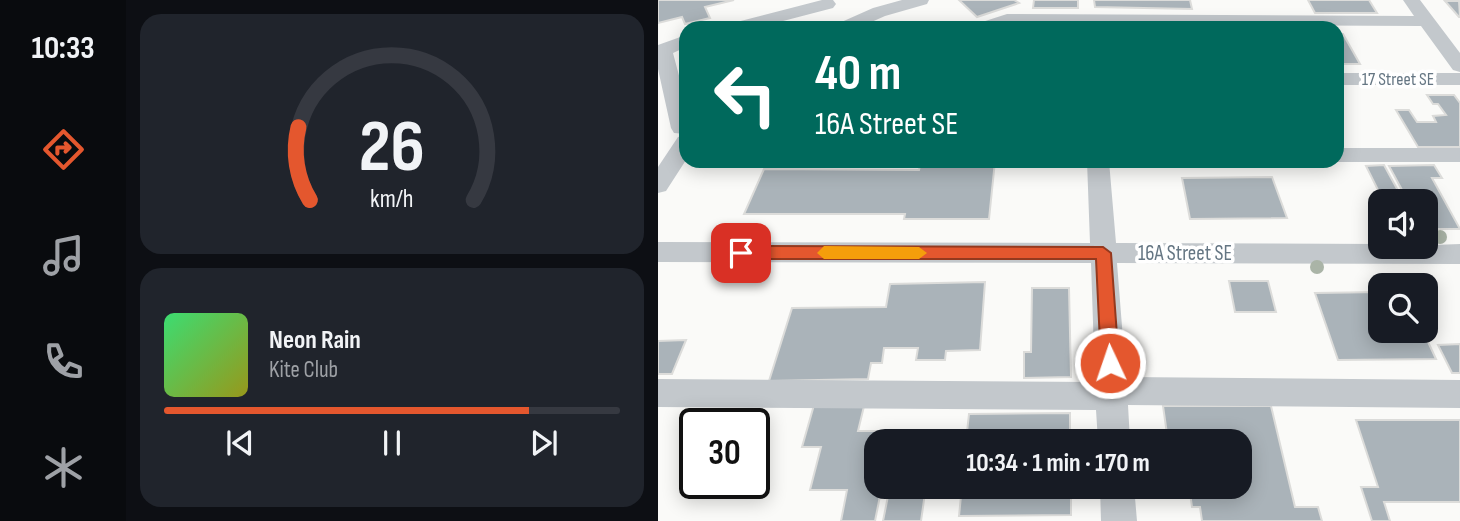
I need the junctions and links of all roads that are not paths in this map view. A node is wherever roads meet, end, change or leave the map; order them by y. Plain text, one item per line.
1 (874, 0) edge
2 (921, 0) edge
3 (1411, 0) edge
4 (832, 2) edge
5 (761, 21) edge
6 (795, 21) edge
7 (826, 21) edge
8 (858, 21) edge
9 (1001, 21) edge
10 (1427, 21) junction
11 (679, 44) edge
12 (661, 51) edge
13 (1460, 66) edge
14 (1344, 79) edge
15 (1460, 79) edge
16 (679, 125) edge
17 (679, 149) edge
18 (1344, 155) edge
19 (1460, 155) edge
20 (1098, 168) edge
21 (658, 185) edge
22 (658, 252) edge
23 (1103, 253) junction
24 (1460, 254) edge
25 (658, 393) edge
26 (1112, 394) junction
27 (1460, 394) edge
28 (1113, 429) edge
29 (1118, 499) edge
30 (1119, 521) edge

1 - 7 street
2 - 8 street
3 - 10 street
4 - 5 street
4 - 6 street
9 - 10 street
10 - 13 street
11 - 12 street
12 - 16 street
14 - 15 street, 17 Street SE
17 - 21 street
18 - 19 street
20 - 23 street
22 - 23 street, 16A Street SE
23 - 24 street, 16A Street SE
23 - 26 street
25 - 26 street
26 - 27 street
26 - 28 street
29 - 30 street

